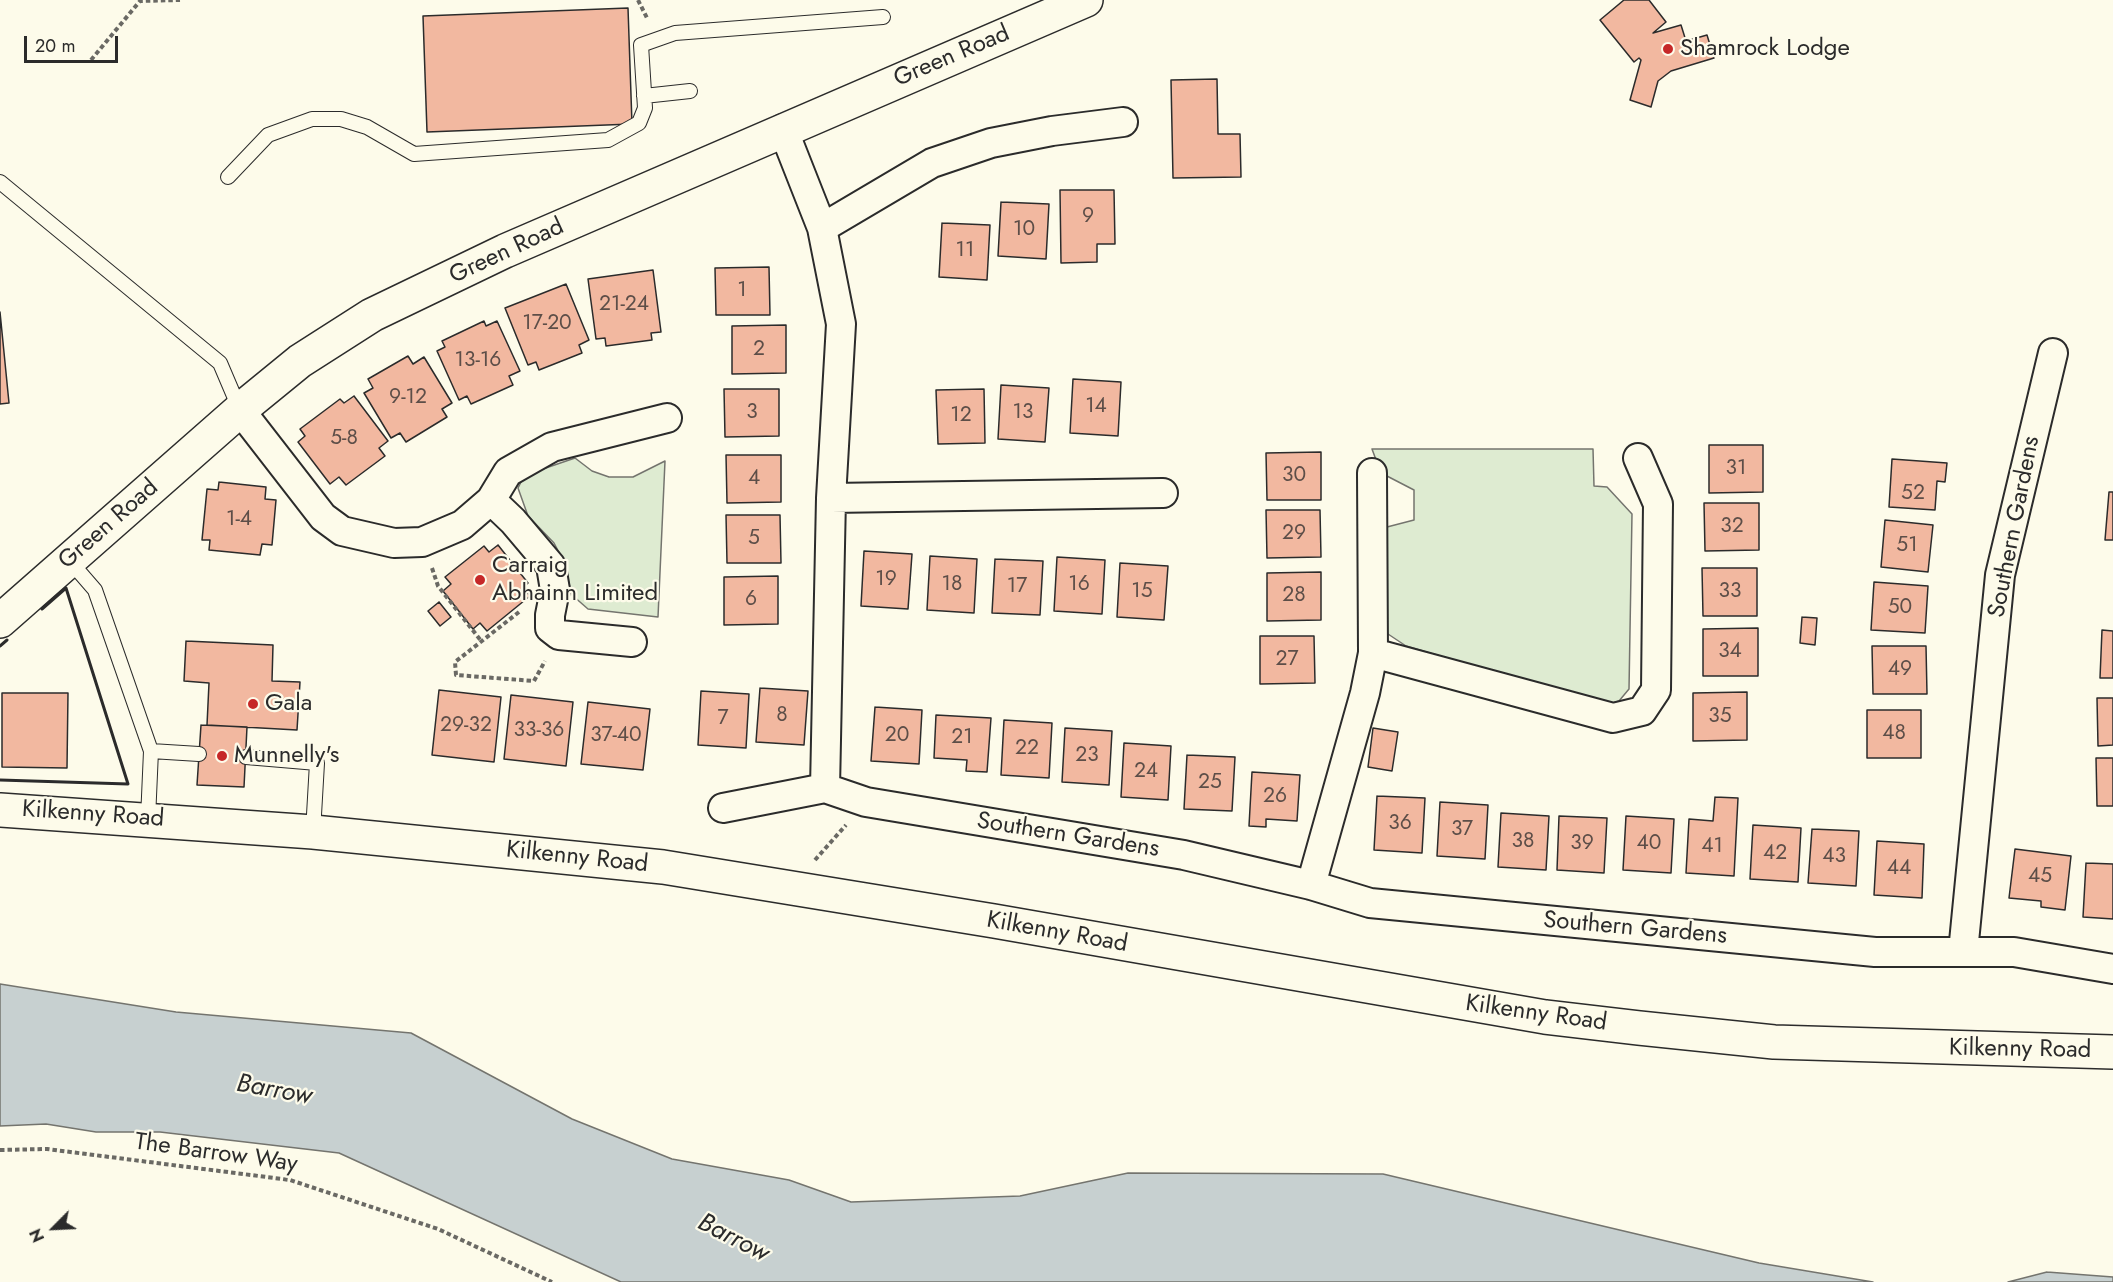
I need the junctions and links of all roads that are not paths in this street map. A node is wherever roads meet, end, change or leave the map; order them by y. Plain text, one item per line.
1 (1086, 0) edge
2 (883, 17) dead end
3 (690, 91) dead end
4 (644, 96) junction
5 (1123, 122) dead end
6 (783, 129) junction
7 (228, 177) dead end
8 (0, 182) edge
9 (822, 228) junction
10 (2053, 353) dead end
11 (240, 410) junction
12 (667, 418) dead end
13 (1638, 458) dead end
14 (1372, 472) dead end
15 (1163, 494) dead end
16 (831, 498) junction
17 (491, 500) junction
18 (69, 560) junction
19 (0, 621) edge
20 (632, 642) dead end
21 (1373, 653) junction
22 (152, 752) junction
23 (199, 754) dead end
24 (246, 757) dead end
25 (825, 788) junction
26 (723, 808) dead end
27 (0, 810) edge
28 (147, 819) junction
29 (314, 832) junction
30 (1311, 885) junction
31 (1962, 952) junction
32 (2113, 969) edge
33 (2113, 1052) edge

1 - 6 main road, Green Road
2 - 4 lane
3 - 4 lane
4 - 7 lane
5 - 9 street
6 - 9 street
6 - 11 main road, Green Road
8 - 11 lane
9 - 16 street
10 - 31 street, Southern Gardens
11 - 17 street
11 - 18 main road, Green Road
12 - 17 street
13 - 21 street
14 - 21 street
15 - 16 street
16 - 25 street
17 - 20 street
18 - 19 main road, Green Road
18 - 22 lane
21 - 30 street
22 - 23 lane
22 - 28 lane
24 - 29 lane
25 - 26 street, Southern Gardens
25 - 30 street, Southern Gardens
27 - 28 main road, Kilkenny Road
28 - 29 main road, Kilkenny Road
29 - 33 main road, Kilkenny Road
30 - 31 street, Southern Gardens
31 - 32 street, Southern Gardens

